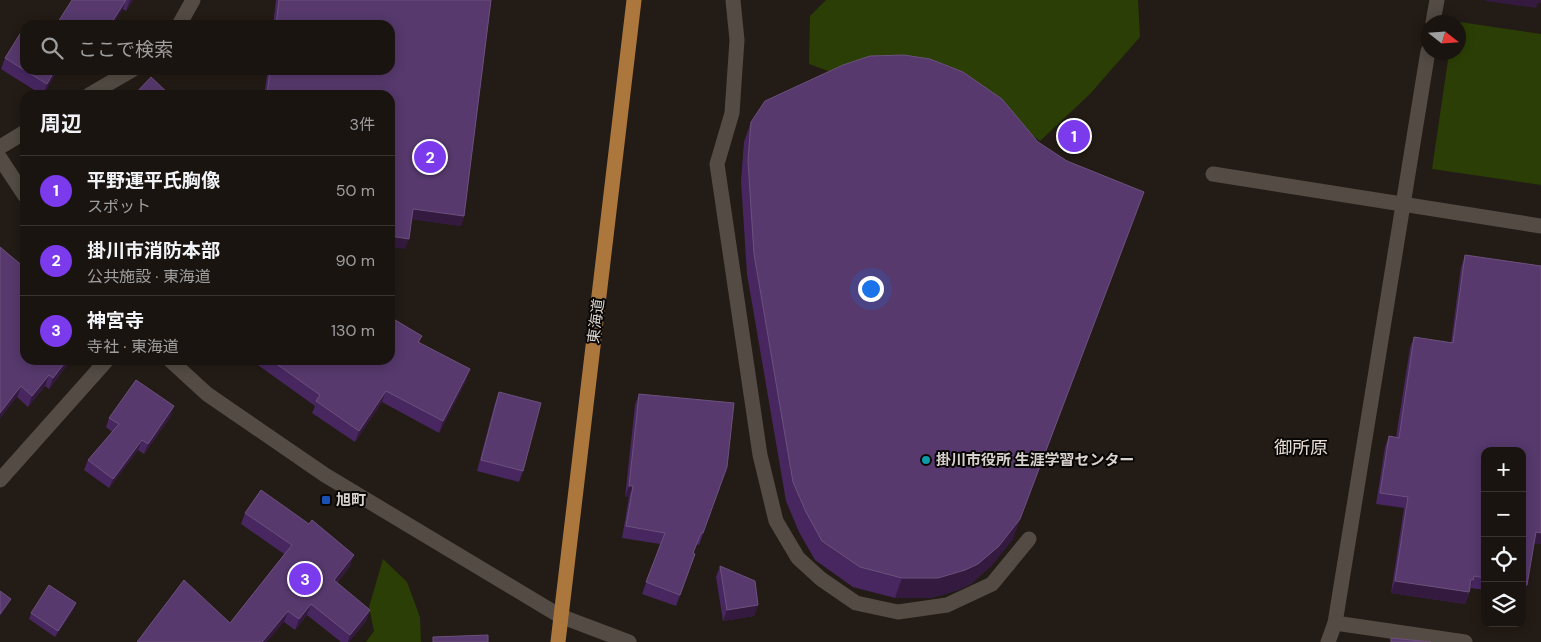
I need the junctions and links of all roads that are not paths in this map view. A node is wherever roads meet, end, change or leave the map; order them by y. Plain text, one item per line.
1 (193, 0) edge
2 (634, 0) edge
3 (734, 0) edge
4 (744, 0) edge
5 (1437, 0) edge
6 (1434, 15) edge
7 (181, 20) edge
8 (1427, 60) edge
9 (123, 75) edge
10 (98, 90) edge
11 (20, 135) edge
12 (0, 147) edge
13 (0, 158) edge
14 (1214, 174) dead end
15 (20, 188) edge
16 (1403, 204) junction
17 (1541, 226) edge
18 (104, 365) edge
19 (175, 365) edge
20 (0, 480) edge
21 (1029, 539) dead end
22 (560, 616) junction
23 (1335, 623) junction
24 (558, 642) edge
25 (629, 642) edge
26 (1328, 642) edge
27 (1465, 642) edge

1 - 7 street
2 - 22 main road, 東海道
3 - 4 street
3 - 21 street
5 - 6 street
8 - 16 street
9 - 10 street
11 - 12 street
13 - 15 street
14 - 16 street
16 - 17 street
16 - 23 street
18 - 20 street
19 - 22 street
22 - 24 main road, 東海道
22 - 25 street
23 - 26 street
23 - 27 street

